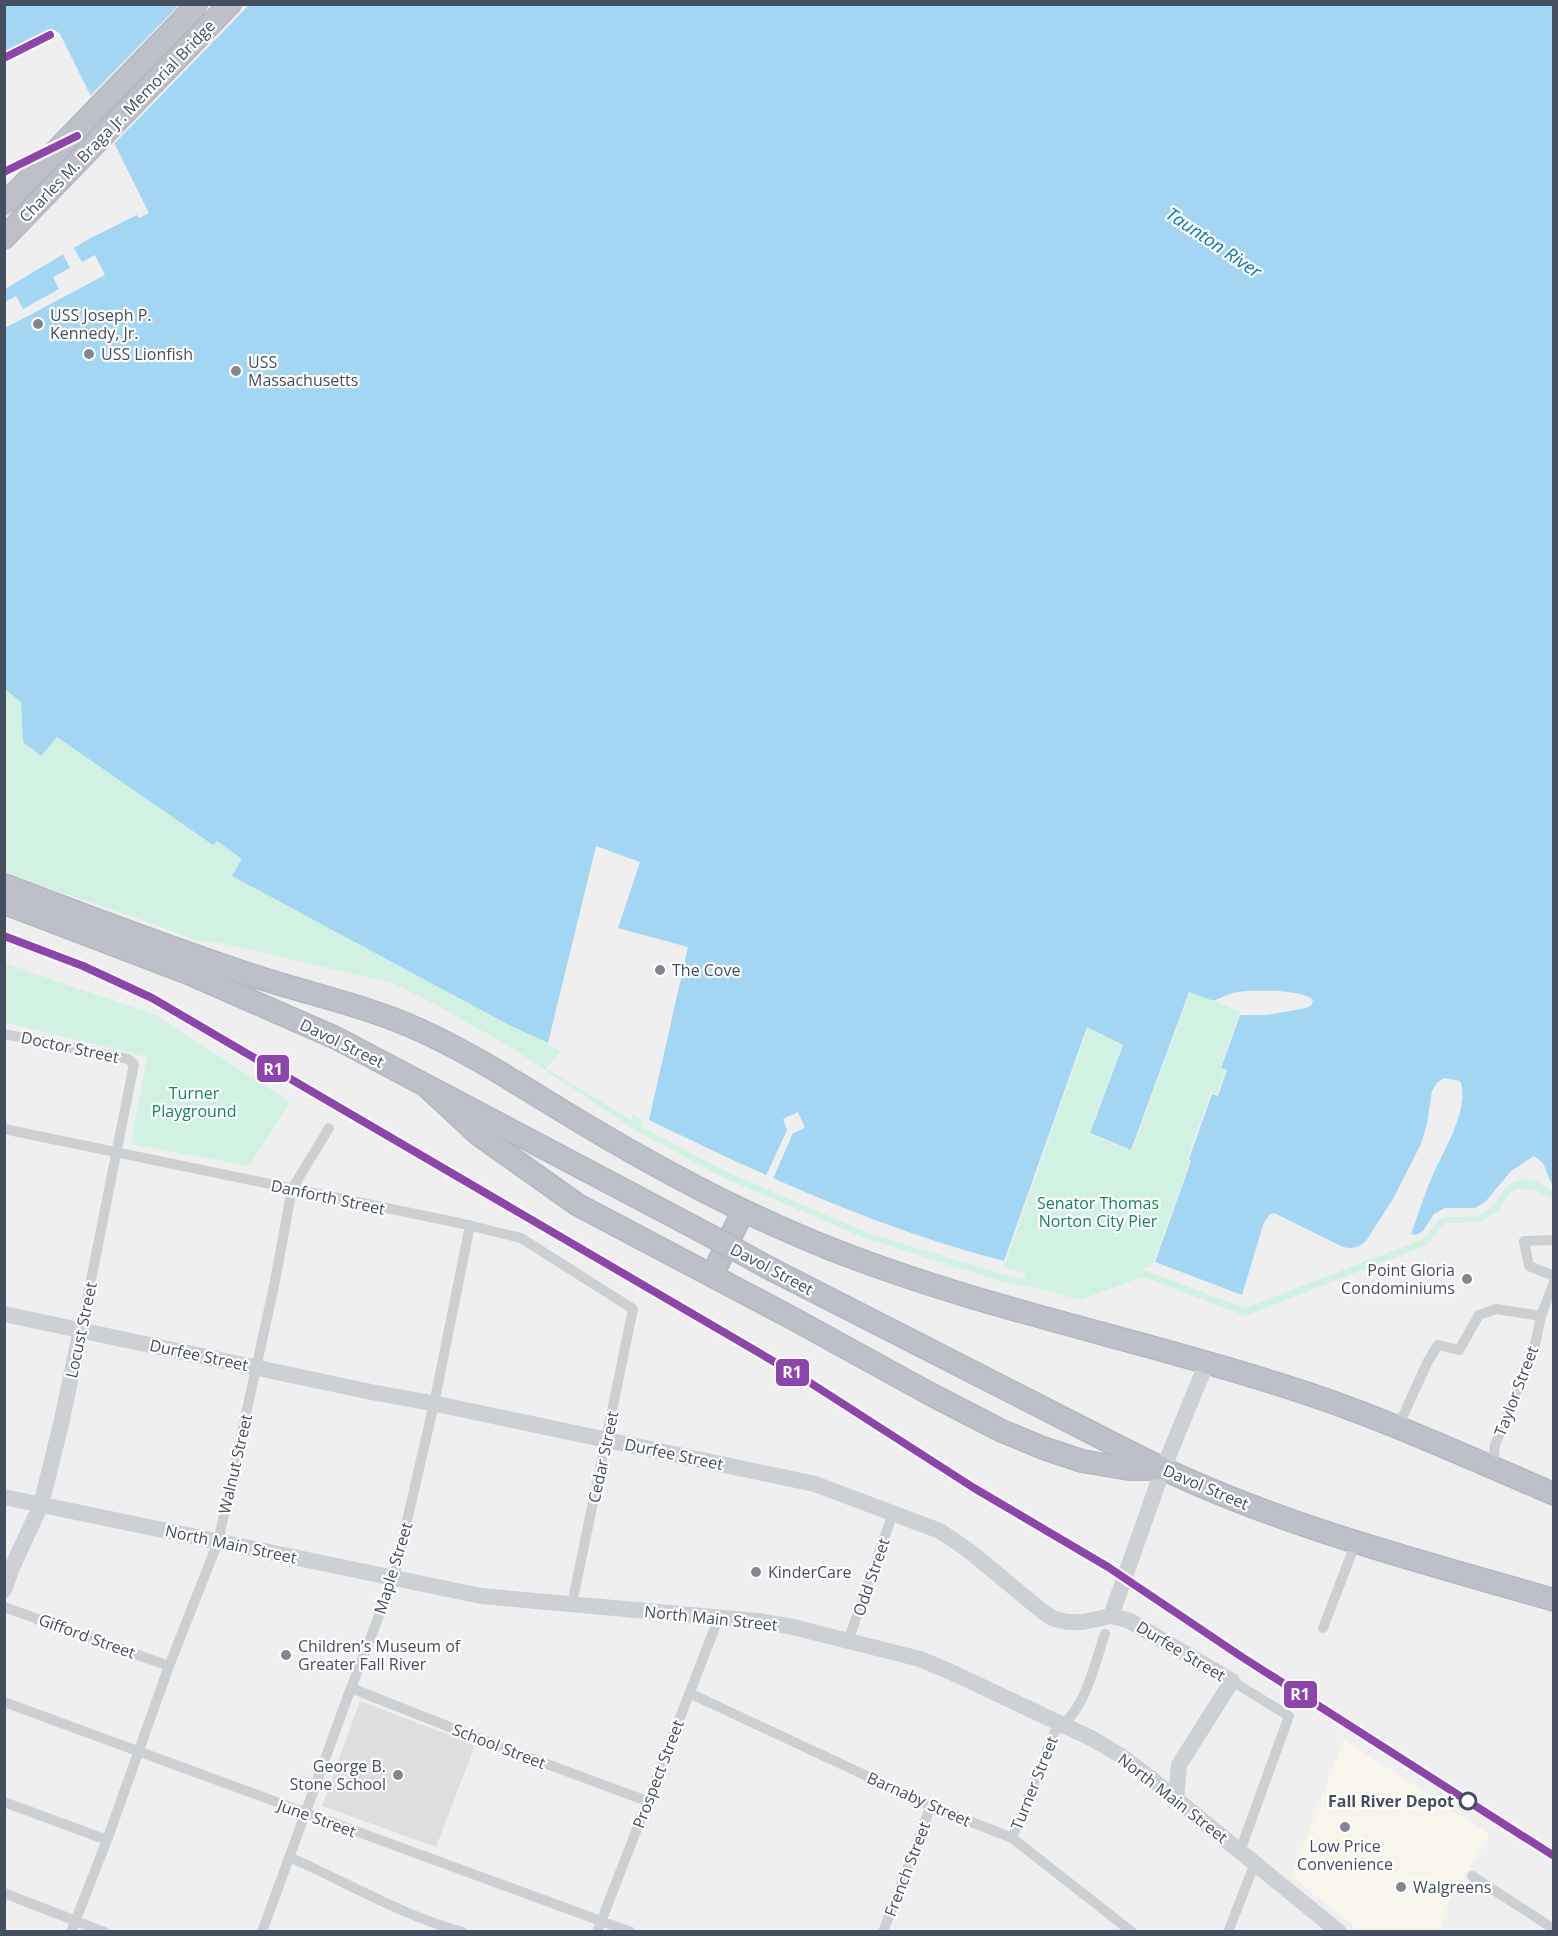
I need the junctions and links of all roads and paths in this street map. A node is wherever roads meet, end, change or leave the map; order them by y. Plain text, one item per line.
1 (198, 4) edge
2 (230, 4) edge
3 (4, 205) edge
4 (4, 238) edge
5 (4, 885) edge
6 (4, 903) edge
7 (4, 918) edge
8 (188, 973) junction
9 (4, 1034) edge
10 (134, 1064) joint
11 (425, 1085) junction
12 (329, 1128) dead end
13 (4, 1129) edge
14 (117, 1154) junction
15 (292, 1189) junction
16 (743, 1211) junction
17 (470, 1226) junction
18 (1554, 1240) edge
19 (712, 1276) junction
20 (1554, 1276) edge
21 (1554, 1282) edge
22 (633, 1309) joint
23 (4, 1314) edge
24 (1541, 1316) junction
25 (81, 1330) junction
26 (1207, 1362) junction
27 (256, 1367) junction
28 (434, 1404) junction
29 (1398, 1427) junction
30 (606, 1439) junction
31 (1493, 1467) junction
32 (1163, 1469) junction
33 (1554, 1494) edge
34 (4, 1497) edge
35 (41, 1505) junction
36 (893, 1513) junction
37 (218, 1542) junction
38 (1361, 1543) junction
39 (394, 1577) junction
40 (4, 1590) edge
41 (1554, 1600) edge
42 (572, 1604) junction
43 (4, 1607) edge
44 (1111, 1616) junction
45 (719, 1617) junction
46 (1323, 1628) dead end
47 (1105, 1634) dead end
48 (848, 1641) junction
49 (168, 1666) junction
50 (1232, 1682) junction
51 (351, 1688) junction
52 (689, 1693) junction
53 (4, 1702) edge
54 (1064, 1725) junction
55 (137, 1752) junction
56 (1179, 1765) junction
57 (1149, 1776) junction
58 (1176, 1799) junction
59 (647, 1801) junction
60 (4, 1802) edge
61 (932, 1806) junction
62 (305, 1814) junction
63 (1012, 1838) junction
64 (106, 1840) junction
65 (1240, 1851) junction
66 (289, 1857) junction
67 (1255, 1863) junction
68 (1472, 1876) dead end
69 (4, 1893) edge
70 (601, 1920) junction
71 (73, 1926) edge
72 (1553, 1929) edge
73 (104, 1932) edge
74 (262, 1932) edge
75 (463, 1932) edge
76 (597, 1932) edge
77 (631, 1932) edge
78 (883, 1932) edge
79 (1132, 1932) edge
80 (1228, 1932) edge
81 (1339, 1932) edge

1 - 3 highway, Charles M. Braga Jr. Memorial Bridge, bridge
2 - 4 highway, Charles M. Braga Jr. Memorial Bridge
5 - 16 highway, Davol Street
6 - 8 highway, Davol Street
7 - 8 highway
8 - 11 highway, Davol Street
9 - 10 street, Doctor Street
10 - 14 street, Locust Street
11 - 19 highway
11 - 32 highway, Davol Street, bridge
12 - 15 street, Walnut Street
13 - 14 street, Danforth Street
14 - 15 street, Danforth Street
14 - 25 street, Locust Street
15 - 17 street, Danforth Street
15 - 27 street, Walnut Street
16 - 19 highway
16 - 26 highway, Davol Street
17 - 22 street, Danforth Street
17 - 28 street, Maple Street
18 - 20 street
19 - 32 highway
21 - 24 street, Taylor Street
22 - 30 street, Cedar Street
23 - 25 main road, Durfee Street
24 - 29 street
24 - 31 street, Taylor Street
25 - 27 main road, Durfee Street
25 - 35 main road, Locust Street
26 - 29 highway, Davol Street
26 - 32 main road
27 - 28 main road, Durfee Street
27 - 37 street, Walnut Street
28 - 30 main road, Durfee Street
28 - 39 street, Maple Street
29 - 31 highway, Davol Street
30 - 36 main road, Durfee Street
30 - 42 street, Cedar Street
31 - 33 highway, Davol Street
32 - 38 highway, Davol Street
32 - 44 main road
34 - 35 main road, North Main Street
35 - 37 main road, North Main Street
35 - 40 main road, Locust Street
36 - 44 main road, Durfee Street
36 - 48 street, Odd Street
37 - 39 main road, North Main Street
37 - 49 street, Walnut Street
38 - 41 highway, Davol Street
38 - 46 street
39 - 42 main road, North Main Street
39 - 51 street, Maple Street
42 - 45 main road, North Main Street
43 - 49 street, Gifford Street
44 - 50 main road, Durfee Street
45 - 48 main road, North Main Street
45 - 52 street, Prospect Street
47 - 54 street, Turner Street
48 - 54 main road, North Main Street
49 - 55 street, Walnut Street
50 - 56 main road
50 - 65 street, Durfee Street
51 - 59 street, School Street
51 - 62 street, Maple Street
52 - 59 street, Prospect Street
52 - 61 street, Barnaby Street
53 - 55 street, June Street
54 - 57 main road, North Main Street
54 - 63 street, Turner Street
55 - 62 street, June Street
55 - 64 street, Walnut Street
56 - 57 main road
56 - 58 main road
57 - 58 main road, North Main Street
58 - 65 main road, North Main Street
59 - 70 street, Prospect Street
60 - 64 street
61 - 63 street, Barnaby Street
61 - 78 street, French Street
62 - 66 street, Maple Street
62 - 70 street, June Street
63 - 79 street, Barnaby Street
64 - 71 street, Walnut Street
65 - 67 main road, North Main Street
66 - 74 street, Maple Street
66 - 75 street
67 - 80 street
67 - 81 main road, North Main Street
68 - 72 street
69 - 71 street
70 - 76 street, Prospect Street
70 - 77 street, June Street
71 - 73 street

